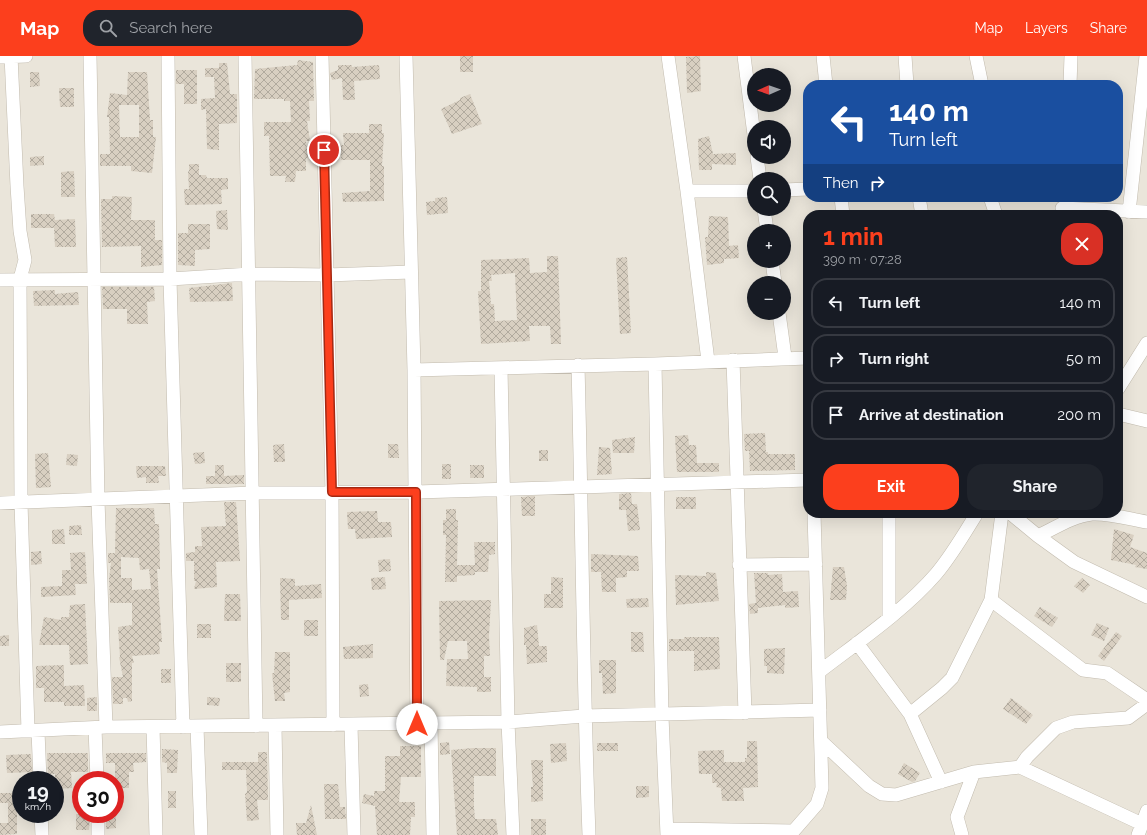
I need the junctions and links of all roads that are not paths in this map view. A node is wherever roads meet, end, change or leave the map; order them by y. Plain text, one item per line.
1 (11, 56) edge
2 (26, 56) edge
3 (90, 56) edge
4 (168, 56) edge
5 (245, 56) edge
6 (322, 56) edge
7 (406, 56) edge
8 (668, 56) edge
9 (744, 56) edge
10 (823, 56) edge
11 (905, 56) edge
12 (976, 56) edge
13 (1071, 56) edge
14 (1146, 56) edge
15 (0, 57) edge
16 (825, 80) edge
17 (907, 80) edge
18 (981, 80) edge
19 (1070, 80) edge
20 (752, 120) edge
21 (803, 189) edge
22 (791, 190) edge
23 (747, 191) edge
24 (687, 192) junction
25 (1062, 207) edge
26 (1102, 210) edge
27 (1123, 212) edge
28 (1129, 212) junction
29 (1147, 212) edge
30 (411, 272) junction
31 (250, 274) junction
32 (327, 275) junction
33 (20, 279) junction
34 (94, 279) junction
35 (170, 279) junction
36 (0, 280) edge
37 (780, 320) edge
38 (1147, 343) edge
39 (785, 357) junction
40 (803, 358) edge
41 (733, 360) junction
42 (708, 361) junction
43 (655, 364) junction
44 (578, 365) junction
45 (501, 368) junction
46 (414, 370) junction
47 (1123, 381) edge
48 (1123, 415) edge
49 (1147, 420) edge
50 (803, 480) edge
51 (736, 483) junction
52 (658, 484) junction
53 (581, 486) junction
54 (504, 489) junction
55 (332, 492) junction
56 (416, 492) junction
57 (253, 493) junction
58 (176, 496) junction
59 (98, 500) junction
60 (21, 502) junction
61 (0, 503) edge
62 (814, 518) edge
63 (889, 518) edge
64 (973, 518) edge
65 (1001, 518) edge
66 (1016, 518) edge
67 (1071, 518) edge
68 (1122, 518) edge
69 (1147, 522) edge
70 (1038, 536) junction
71 (816, 564) junction
72 (739, 565) junction
73 (1147, 597) edge
74 (992, 600) junction
75 (889, 618) junction
76 (857, 643) junction
77 (819, 672) junction
78 (1147, 700) edge
79 (1147, 704) edge
80 (820, 710) junction
81 (745, 713) junction
82 (910, 714) junction
83 (584, 716) junction
84 (662, 716) junction
85 (508, 722) junction
86 (431, 723) junction
87 (417, 724) junction
88 (333, 725) junction
89 (351, 725) junction
90 (256, 726) junction
91 (274, 726) junction
92 (153, 727) junction
93 (182, 727) junction
94 (197, 727) junction
95 (101, 728) junction
96 (33, 731) junction
97 (0, 732) edge
98 (821, 741) junction
99 (1020, 767) junction
100 (39, 771) edge
101 (98, 771) edge
102 (974, 772) junction
103 (941, 782) junction
104 (1147, 811) edge
105 (41, 823) edge
106 (98, 823) edge
107 (1140, 829) edge
108 (667, 832) edge
109 (791, 833) edge
110 (42, 835) edge
111 (98, 835) edge
112 (156, 835) edge
113 (201, 835) edge
114 (277, 835) edge
115 (354, 835) edge
116 (433, 835) edge
117 (513, 835) edge
118 (589, 835) edge
119 (962, 835) edge

1 - 2 street
1 - 15 street
1 - 33 street
3 - 34 street
4 - 35 street
5 - 31 street
6 - 32 street
7 - 30 street
8 - 24 street
9 - 20 street
10 - 16 street
11 - 17 street
12 - 18 street
13 - 19 street
14 - 28 street
21 - 22 street
23 - 24 street
24 - 42 street
25 - 26 street
27 - 28 street
28 - 29 street
30 - 32 street
30 - 46 street
31 - 32 street
31 - 35 street
31 - 57 street
32 - 55 street
33 - 34 street
33 - 36 street
33 - 60 street
34 - 35 street
34 - 59 street
35 - 58 street
37 - 39 street
38 - 47 street
39 - 40 street
39 - 41 street
41 - 42 street
41 - 51 street
42 - 43 street
43 - 44 street
43 - 52 street
44 - 45 street
44 - 53 street
45 - 46 street
45 - 54 street
46 - 56 street
48 - 49 street
50 - 51 street
51 - 52 street
51 - 72 street
52 - 53 street
52 - 84 street
53 - 54 street
53 - 83 street
54 - 56 street
54 - 85 street
55 - 56 street
55 - 57 street
55 - 88 street
56 - 87 street
57 - 58 street
57 - 90 street
58 - 59 street
58 - 93 street
59 - 60 street
59 - 95 street
60 - 61 street
60 - 96 street
62 - 71 street
63 - 75 street
64 - 75 street
65 - 74 street
66 - 70 street
67 - 70 street
68 - 69 street
70 - 73 street
71 - 72 street
71 - 77 street
72 - 81 street
74 - 78 street
74 - 82 street
75 - 76 street
76 - 77 street
76 - 82 street
77 - 80 street
79 - 99 street
80 - 81 street
80 - 98 street
81 - 84 street
82 - 103 street
83 - 84 street
83 - 85 street
83 - 118 street
84 - 108 street
85 - 86 street
85 - 117 street
86 - 87 street
86 - 116 street
87 - 89 street
88 - 89 street
88 - 91 street
89 - 115 street
90 - 91 street
90 - 94 street
91 - 114 street
92 - 93 street
92 - 95 street
92 - 112 street
93 - 94 street
94 - 113 street
95 - 96 street
95 - 101 street
96 - 97 street
96 - 100 street
98 - 103 street
98 - 109 street
99 - 102 street
99 - 107 street
102 - 103 street
102 - 119 street
104 - 107 street
105 - 110 street
106 - 111 street
108 - 109 street

